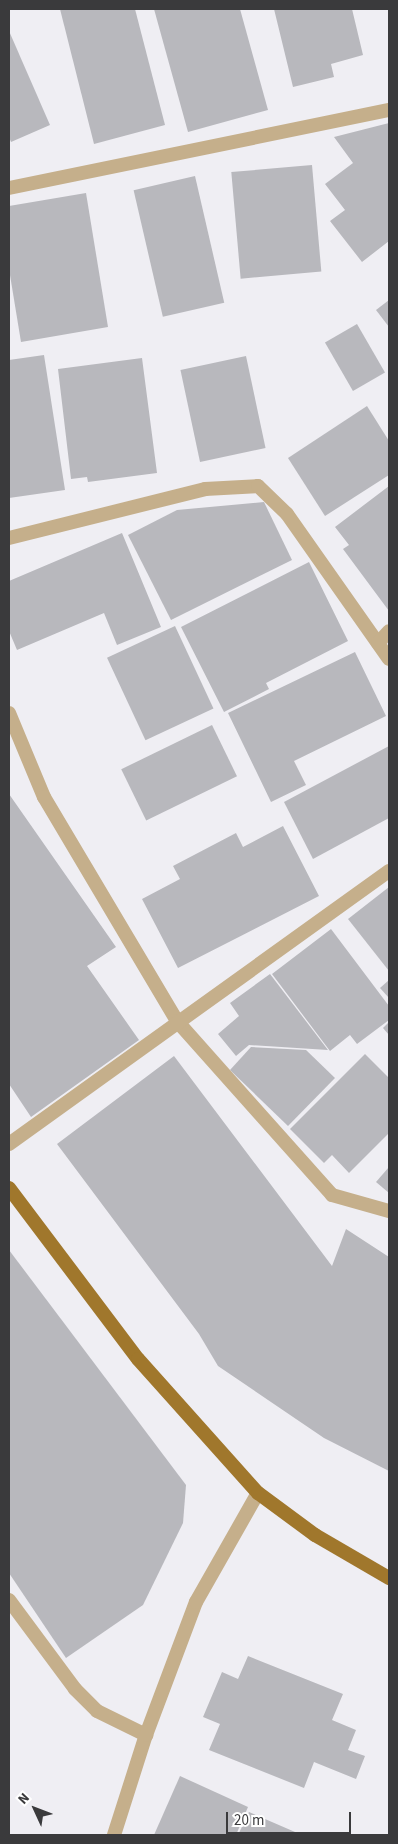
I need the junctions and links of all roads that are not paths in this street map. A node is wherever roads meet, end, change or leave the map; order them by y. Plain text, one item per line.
1 (389, 110) edge
2 (9, 188) edge
3 (9, 538) edge
4 (389, 632) edge
5 (378, 643) junction
6 (389, 658) edge
7 (9, 712) edge
8 (389, 871) edge
9 (177, 1021) junction
10 (9, 1144) edge
11 (9, 1188) edge
12 (389, 1211) edge
13 (258, 1493) junction
14 (389, 1578) edge
15 (9, 1600) edge
16 (146, 1735) junction
17 (114, 1835) edge

1 - 2 street
3 - 5 street
4 - 5 street
5 - 6 street
7 - 9 street
8 - 9 street
9 - 10 street
9 - 12 street
11 - 13 main road
13 - 14 main road
13 - 16 street
15 - 16 street
16 - 17 street

